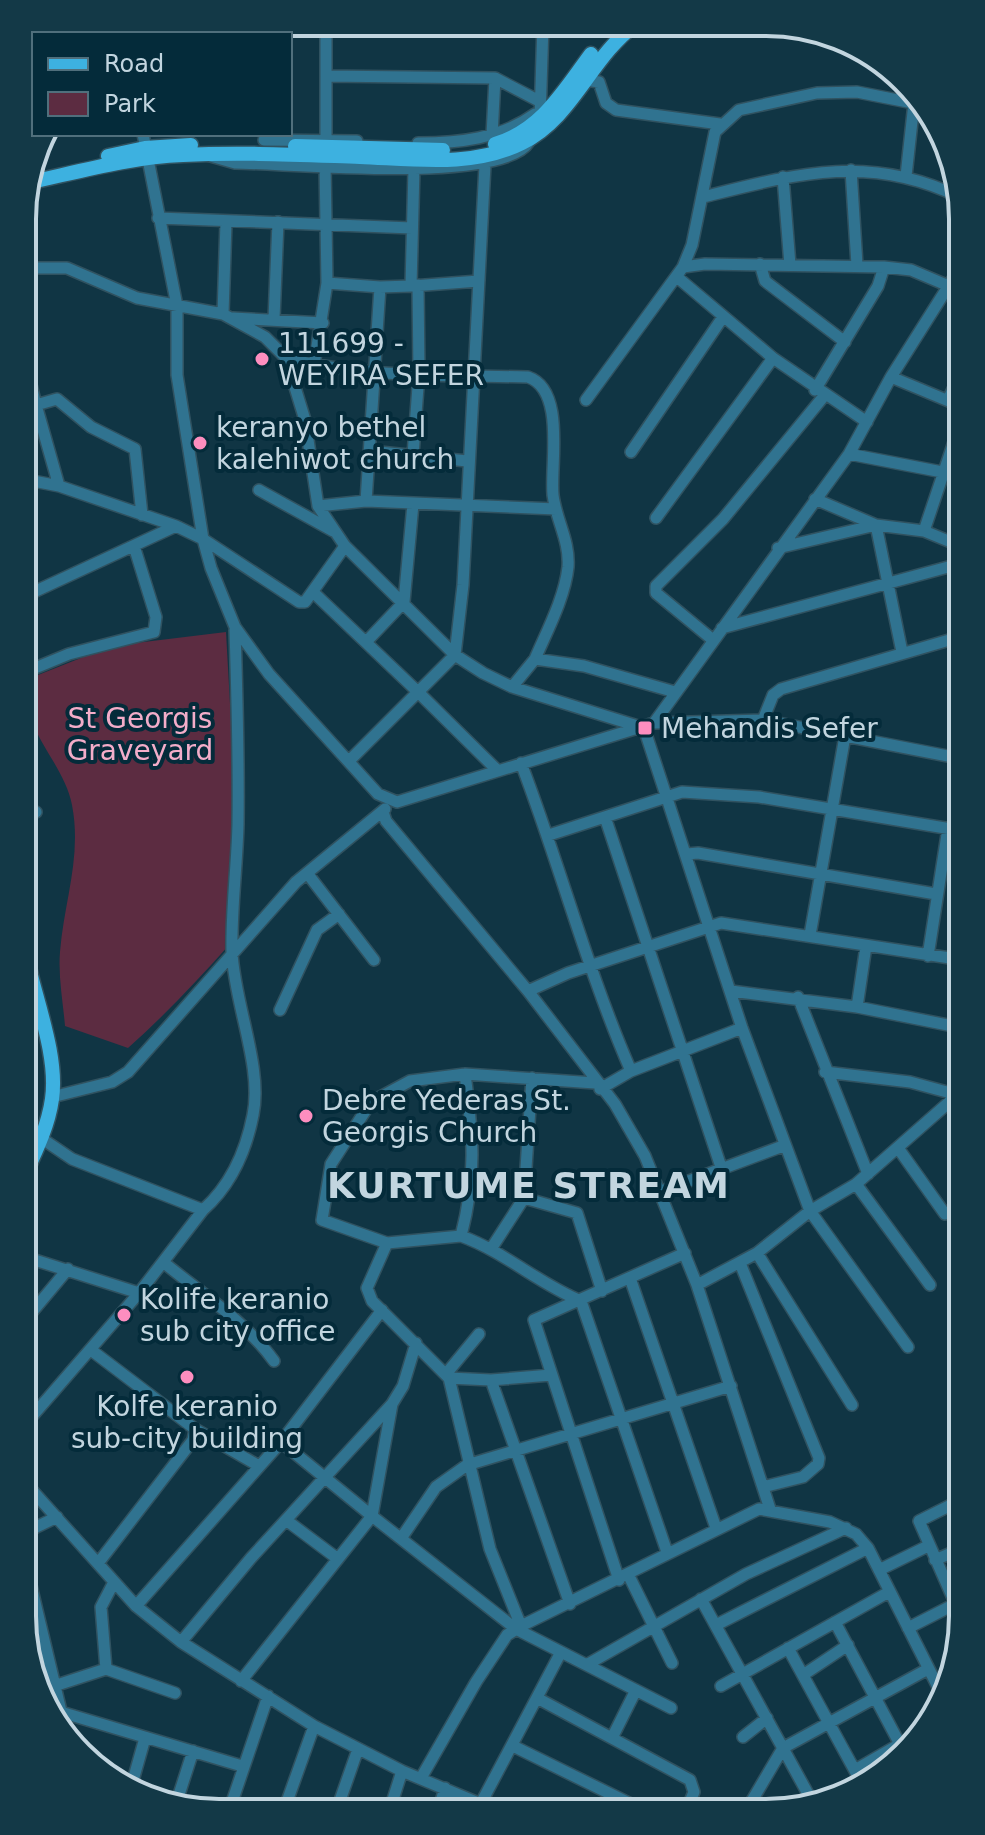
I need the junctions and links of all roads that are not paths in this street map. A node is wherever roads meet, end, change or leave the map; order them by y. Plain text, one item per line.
1 (326, 36) edge
2 (543, 36) edge
3 (607, 36) edge
4 (622, 36) edge
5 (326, 76) junction
6 (495, 78) junction
7 (585, 80) junction
8 (906, 101) edge
9 (541, 109) junction
10 (915, 113) edge
11 (720, 124) junction
12 (492, 135) junction
13 (531, 137) junction
14 (326, 139) junction
15 (264, 140) edge
16 (145, 147) edge
17 (207, 155) junction
18 (325, 165) junction
19 (485, 165) junction
20 (414, 168) junction
21 (43, 169) edge
22 (851, 170) junction
23 (906, 176) junction
24 (783, 177) junction
25 (41, 179) edge
26 (947, 192) edge
27 (703, 197) junction
28 (158, 218) junction
29 (226, 222) junction
30 (278, 222) junction
31 (325, 224) junction
32 (412, 228) junction
33 (692, 245) junction
34 (705, 264) junction
35 (760, 264) junction
36 (790, 265) junction
37 (857, 265) junction
38 (36, 267) edge
39 (884, 267) junction
40 (680, 272) junction
41 (479, 281) junction
42 (327, 283) junction
43 (949, 284) edge
44 (414, 286) junction
45 (949, 286) edge
46 (380, 287) junction
47 (177, 306) junction
48 (226, 316) junction
49 (723, 317) junction
50 (274, 319) junction
51 (323, 323) junction
52 (845, 342) junction
53 (286, 358) junction
54 (773, 358) junction
55 (314, 365) junction
56 (374, 370) junction
57 (419, 373) junction
58 (473, 375) junction
59 (891, 377) junction
60 (820, 393) junction
61 (586, 400) dead end
62 (948, 400) edge
63 (36, 405) joint
64 (867, 422) junction
65 (370, 451) junction
66 (631, 452) dead end
67 (849, 454) junction
68 (949, 454) edge
69 (413, 455) junction
70 (467, 461) junction
71 (943, 471) junction
72 (949, 472) edge
73 (36, 482) edge
74 (59, 486) junction
75 (259, 490) dead end
76 (815, 499) junction
77 (366, 501) junction
78 (413, 504) junction
79 (318, 506) junction
80 (465, 508) junction
81 (556, 509) junction
82 (142, 515) junction
83 (656, 518) dead end
84 (876, 525) junction
85 (176, 526) junction
86 (334, 531) junction
87 (924, 531) junction
88 (203, 539) junction
89 (949, 541) edge
90 (134, 546) junction
91 (345, 546) junction
92 (778, 548) junction
93 (949, 567) edge
94 (889, 584) junction
95 (36, 591) edge
96 (314, 593) junction
97 (404, 602) junction
98 (235, 627) junction
99 (722, 628) junction
100 (713, 640) junction
101 (949, 640) edge
102 (366, 642) junction
103 (902, 652) junction
104 (455, 655) junction
105 (535, 659) junction
106 (36, 668) edge
107 (512, 687) junction
108 (418, 692) junction
109 (675, 692) junction
110 (763, 720) junction
111 (649, 726) junction
112 (845, 736) junction
113 (949, 756) edge
114 (349, 761) junction
115 (521, 763) junction
116 (498, 771) junction
117 (665, 795) junction
118 (386, 807) junction
119 (830, 810) junction
120 (605, 817) junction
121 (948, 828) joint
122 (549, 835) junction
123 (687, 854) junction
124 (307, 873) junction
125 (819, 874) junction
126 (936, 894) junction
127 (339, 914) junction
128 (709, 925) junction
129 (810, 935) junction
130 (648, 946) junction
131 (866, 946) junction
132 (232, 951) junction
133 (928, 956) junction
134 (949, 958) edge
135 (374, 960) dead end
136 (588, 967) junction
137 (528, 991) junction
138 (731, 991) junction
139 (36, 995) edge
140 (798, 997) junction
141 (857, 1007) junction
142 (280, 1010) dead end
143 (36, 1014) edge
144 (38, 1022) joint
145 (949, 1025) edge
146 (742, 1028) junction
147 (684, 1050) junction
148 (631, 1071) junction
149 (825, 1072) junction
150 (465, 1074) junction
151 (532, 1078) junction
152 (598, 1086) junction
153 (949, 1090) edge
154 (52, 1097) junction
155 (949, 1102) edge
156 (36, 1133) edge
157 (39, 1136) junction
158 (36, 1142) edge
159 (36, 1144) edge
160 (783, 1146) junction
161 (898, 1148) junction
162 (721, 1167) junction
163 (868, 1174) junction
164 (856, 1184) junction
165 (662, 1191) junction
166 (524, 1198) junction
167 (203, 1210) junction
168 (810, 1211) junction
169 (945, 1214) dead end
170 (461, 1236) junction
171 (387, 1243) junction
172 (491, 1249) junction
173 (685, 1253) junction
174 (757, 1253) junction
175 (36, 1260) edge
176 (163, 1262) junction
177 (740, 1263) junction
178 (68, 1269) junction
179 (630, 1278) junction
180 (697, 1285) junction
181 (930, 1285) dead end
182 (602, 1291) junction
183 (139, 1293) junction
184 (581, 1301) junction
185 (36, 1307) edge
186 (382, 1310) junction
187 (479, 1334) dead end
188 (416, 1343) junction
189 (908, 1347) dead end
190 (91, 1350) junction
191 (274, 1361) dead end
192 (551, 1375) junction
193 (448, 1376) junction
194 (491, 1380) junction
195 (731, 1386) junction
196 (674, 1403) junction
197 (392, 1404) junction
198 (852, 1405) dead end
199 (36, 1412) edge
200 (622, 1419) junction
201 (195, 1429) junction
202 (571, 1435) junction
203 (281, 1442) junction
204 (517, 1451) junction
205 (467, 1465) junction
206 (259, 1466) junction
207 (326, 1476) junction
208 (763, 1487) junction
209 (36, 1494) edge
210 (949, 1506) edge
211 (770, 1509) junction
212 (372, 1516) junction
213 (57, 1517) junction
214 (286, 1520) junction
215 (36, 1527) edge
216 (716, 1528) junction
217 (846, 1528) junction
218 (402, 1537) junction
219 (928, 1546) junction
220 (868, 1548) junction
221 (667, 1552) junction
222 (949, 1554) edge
223 (338, 1559) junction
224 (935, 1560) junction
225 (99, 1562) junction
226 (879, 1570) junction
227 (624, 1577) junction
228 (114, 1582) junction
229 (949, 1585) edge
230 (889, 1592) junction
231 (701, 1599) junction
232 (570, 1604) junction
233 (136, 1606) junction
234 (36, 1608) edge
235 (949, 1610) edge
236 (835, 1622) junction
237 (655, 1625) junction
238 (716, 1625) junction
239 (518, 1627) junction
240 (908, 1628) junction
241 (181, 1642) junction
242 (848, 1645) junction
243 (788, 1648) junction
244 (561, 1652) junction
245 (672, 1663) dead end
246 (588, 1664) junction
247 (106, 1669) junction
248 (928, 1669) junction
249 (742, 1673) junction
250 (803, 1675) junction
251 (241, 1681) junction
252 (936, 1683) edge
253 (54, 1686) junction
254 (721, 1686) dead end
255 (636, 1690) junction
256 (175, 1693) dead end
257 (268, 1696) junction
258 (876, 1696) junction
259 (537, 1698) junction
260 (671, 1708) dead end
261 (64, 1713) joint
262 (767, 1718) junction
263 (829, 1723) junction
264 (314, 1726) junction
265 (743, 1737) dead end
266 (145, 1738) junction
267 (612, 1738) junction
268 (899, 1742) edge
269 (513, 1746) junction
270 (783, 1748) junction
271 (358, 1749) junction
272 (193, 1751) junction
273 (242, 1766) junction
274 (402, 1771) junction
275 (857, 1774) edge
276 (134, 1778) edge
277 (421, 1778) junction
278 (445, 1788) junction
279 (179, 1794) edge
280 (808, 1794) edge
281 (232, 1799) edge
282 (288, 1799) edge
283 (340, 1799) edge
284 (393, 1799) edge
285 (442, 1799) edge
286 (468, 1799) edge
287 (486, 1799) edge
288 (621, 1799) edge
289 (691, 1799) edge
290 (753, 1799) edge

1 - 5 street
2 - 9 street
3 - 9 main road
4 - 7 main road
5 - 6 street
5 - 14 street
6 - 9 street
6 - 12 street
7 - 11 street
7 - 13 main road
8 - 11 street
9 - 12 street
9 - 15 main road
10 - 23 street
11 - 27 street
12 - 14 street
13 - 17 main road
13 - 19 street
14 - 15 street
15 - 16 main road
16 - 17 main road
16 - 21 main road
16 - 25 main road
16 - 28 street
17 - 18 street
18 - 20 street
18 - 31 street
19 - 20 street
19 - 41 street
20 - 32 street
22 - 23 street
22 - 24 street
22 - 37 street
23 - 26 street
24 - 27 street
24 - 36 street
27 - 33 street
28 - 29 street
28 - 47 street
29 - 30 street
29 - 48 street
30 - 31 street
30 - 50 street
31 - 32 street
31 - 42 street
32 - 44 street
33 - 34 street
33 - 40 street
34 - 35 street
34 - 40 street
35 - 36 street
35 - 52 street
36 - 37 street
37 - 39 street
38 - 47 street
39 - 43 street
39 - 52 street
40 - 49 street
40 - 61 street
41 - 44 street
41 - 58 street
42 - 46 street
42 - 51 street
44 - 46 street
44 - 57 street
45 - 59 street
46 - 56 street
47 - 48 street
47 - 88 street
48 - 50 street
48 - 53 street
49 - 54 street
49 - 66 street
50 - 51 street
51 - 55 street
52 - 60 street
53 - 55 street
53 - 79 street
54 - 60 street
54 - 83 street
55 - 56 street
56 - 57 street
56 - 65 street
57 - 58 street
57 - 69 street
58 - 70 street
58 - 81 street
59 - 62 street
59 - 64 street
60 - 64 street
60 - 100 street
63 - 74 street
63 - 82 street
64 - 67 street
65 - 69 street
65 - 77 street
67 - 71 street
67 - 76 street
68 - 71 street
69 - 70 street
70 - 80 street
71 - 72 street
71 - 87 street
73 - 74 street
74 - 82 street
75 - 86 street
76 - 84 street
76 - 92 street
77 - 78 street
77 - 79 street
78 - 80 street
78 - 97 street
79 - 86 street
80 - 81 street
80 - 104 street
81 - 105 street
82 - 85 street
84 - 87 street
84 - 92 street
84 - 94 street
85 - 88 street
85 - 90 street
86 - 91 street
87 - 89 street
88 - 96 street
88 - 98 street
90 - 95 street
90 - 106 street
91 - 96 street
91 - 97 street
92 - 99 street
93 - 94 street
94 - 99 street
94 - 103 street
96 - 102 street
97 - 102 street
97 - 104 street
98 - 114 street
98 - 132 street
99 - 100 street
100 - 109 street
101 - 103 street
102 - 108 street
103 - 110 street
104 - 107 street
104 - 108 street
105 - 107 street
105 - 109 street
107 - 111 street
108 - 114 street
108 - 116 street
109 - 111 street
110 - 111 street
110 - 112 street
111 - 115 street
111 - 117 street
112 - 113 street
112 - 119 street
114 - 118 street
115 - 116 street
115 - 122 street
116 - 118 street
117 - 119 street
117 - 120 street
117 - 123 street
118 - 124 street
118 - 137 street
119 - 121 street
119 - 125 street
120 - 122 street
120 - 130 street
121 - 126 street
122 - 136 street
123 - 125 street
123 - 128 street
124 - 127 street
124 - 132 street
125 - 126 street
125 - 129 street
126 - 133 street
127 - 135 street
127 - 142 street
128 - 129 street
128 - 130 street
128 - 138 street
129 - 131 street
130 - 136 street
130 - 147 street
131 - 133 street
131 - 141 street
132 - 154 street
132 - 167 street
133 - 134 street
136 - 137 street
136 - 148 street
137 - 152 street
138 - 140 street
138 - 146 street
139 - 154 main road
140 - 141 street
140 - 149 street
141 - 145 street
143 - 144 main road
144 - 157 main road
146 - 147 street
146 - 160 street
147 - 148 street
147 - 162 street
148 - 152 street
149 - 153 street
149 - 163 street
150 - 151 street
150 - 170 street
150 - 171 street
151 - 152 street
151 - 166 street
152 - 165 street
154 - 157 main road
155 - 161 street
156 - 157 street
157 - 158 main road
157 - 159 main road
157 - 167 street
160 - 162 street
160 - 168 street
161 - 163 street
161 - 169 street
162 - 165 street
163 - 164 street
164 - 168 street
164 - 181 street
165 - 173 street
166 - 172 street
166 - 182 street
167 - 176 street
168 - 174 street
168 - 189 street
170 - 171 street
170 - 172 street
171 - 186 street
172 - 184 street
173 - 179 street
173 - 180 street
174 - 177 street
174 - 198 street
175 - 178 street
176 - 183 street
176 - 191 street
177 - 180 street
177 - 208 street
178 - 183 street
178 - 185 street
179 - 182 street
179 - 196 street
180 - 195 street
182 - 184 street
183 - 190 street
184 - 192 street
184 - 200 street
186 - 188 street
186 - 203 street
187 - 193 street
188 - 193 street
188 - 197 street
190 - 199 street
190 - 201 street
192 - 194 street
192 - 202 street
193 - 194 street
193 - 205 street
194 - 204 street
195 - 196 street
195 - 208 street
196 - 200 street
196 - 216 street
197 - 207 street
197 - 212 street
200 - 202 street
200 - 221 street
201 - 206 street
201 - 225 street
202 - 204 street
202 - 227 street
203 - 206 street
203 - 207 street
204 - 205 street
204 - 232 street
205 - 218 street
205 - 239 street
206 - 233 street
207 - 212 street
207 - 214 street
208 - 211 street
209 - 213 street
210 - 219 street
211 - 216 street
211 - 217 street
212 - 218 street
212 - 223 street
213 - 215 street
213 - 225 street
214 - 223 street
214 - 241 street
216 - 221 street
217 - 220 street
217 - 231 street
218 - 239 street
219 - 224 street
219 - 226 street
220 - 226 street
220 - 238 street
221 - 227 street
222 - 224 street
223 - 251 street
224 - 229 street
225 - 228 street
226 - 230 street
227 - 232 street
227 - 237 street
228 - 233 street
228 - 247 street
230 - 236 street
230 - 240 street
231 - 237 street
231 - 238 street
232 - 239 street
233 - 241 street
234 - 253 street
235 - 240 street
236 - 242 street
236 - 243 street
237 - 245 street
237 - 246 street
238 - 249 street
239 - 244 street
239 - 277 street
240 - 248 street
241 - 251 street
242 - 250 street
242 - 258 street
243 - 249 street
243 - 250 street
244 - 246 street
244 - 259 street
246 - 255 street
247 - 253 street
247 - 256 street
248 - 252 street
248 - 258 street
249 - 254 street
249 - 262 street
250 - 263 street
251 - 257 street
253 - 261 street
255 - 260 street
255 - 267 street
257 - 264 street
257 - 273 street
258 - 263 street
258 - 268 street
259 - 267 street
259 - 269 street
261 - 266 street
262 - 265 street
262 - 270 street
263 - 270 street
263 - 275 street
264 - 271 street
264 - 282 street
266 - 272 street
266 - 276 street
267 - 289 street
269 - 287 street
269 - 288 street
270 - 280 street
270 - 290 street
271 - 274 street
271 - 283 street
272 - 273 street
272 - 279 street
273 - 281 street
274 - 277 street
274 - 284 street
277 - 278 street
278 - 285 street
278 - 286 street

